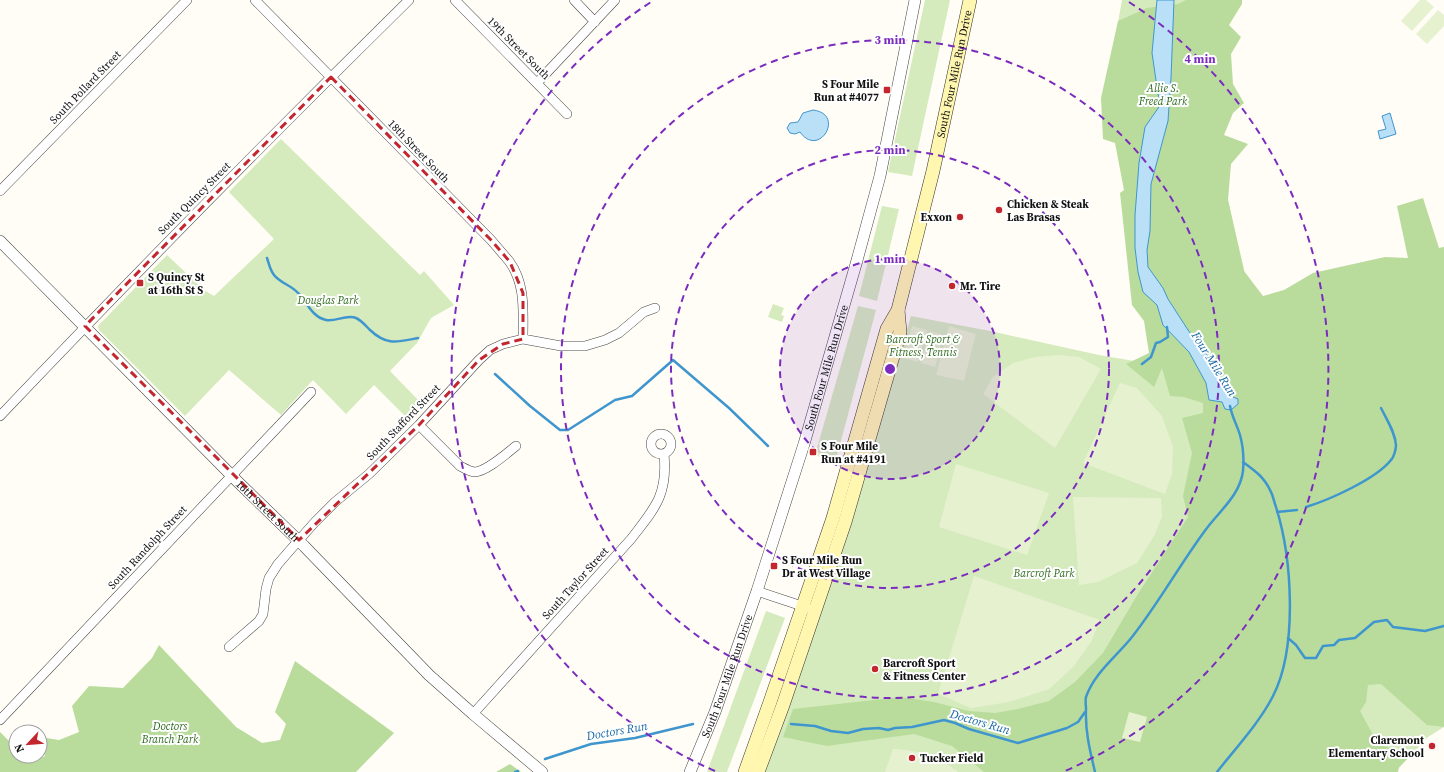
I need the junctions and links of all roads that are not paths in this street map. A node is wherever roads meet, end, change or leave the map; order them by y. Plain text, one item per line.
1 (187, 0) edge
2 (255, 0) edge
3 (408, 0) edge
4 (454, 0) edge
5 (574, 0) edge
6 (615, 0) edge
7 (915, 0) edge
8 (970, 0) edge
9 (595, 22) junction
10 (331, 77) junction
11 (537, 83) junction
12 (567, 114) dead end
13 (0, 191) edge
14 (0, 241) edge
15 (655, 308) dead end
16 (85, 326) junction
17 (523, 339) junction
18 (311, 392) dead end
19 (0, 416) edge
20 (419, 425) junction
21 (516, 446) dead end
22 (664, 454) dead end
23 (232, 475) junction
24 (299, 540) junction
25 (758, 591) junction
26 (810, 608) junction
27 (229, 647) dead end
28 (473, 714) junction
29 (0, 720) edge
30 (542, 772) edge
31 (690, 772) edge
32 (745, 772) edge
33 (758, 772) edge

1 - 13 street, South Pollard Street
2 - 10 street, 18th Street South
3 - 10 street, South Quincy Street
4 - 11 street, 19th Street South
5 - 9 street
6 - 9 street
7 - 25 street, South Four Mile Run Drive
8 - 26 main road, South Four Mile Run Drive
9 - 11 street
10 - 16 street, South Quincy Street
10 - 17 street, 18th Street South
11 - 12 street, 19th Street South
14 - 16 street, 16th Street South
15 - 17 street, South Stafford Street
16 - 19 street, South Quincy Street
16 - 23 street, 16th Street South
17 - 20 street, South Stafford Street
18 - 23 street, South Randolph Street
20 - 21 street
20 - 24 street, South Stafford Street
22 - 28 street, South Taylor Street
23 - 24 street, 16th Street South
23 - 29 street, South Randolph Street
24 - 27 street, South Stafford Street
24 - 28 street, 16th Street South
25 - 26 street
25 - 31 street, South Four Mile Run Drive
26 - 32 main road, South Four Mile Run Drive
26 - 33 main road, South Four Mile Run Drive
28 - 30 street, 16th Street South

